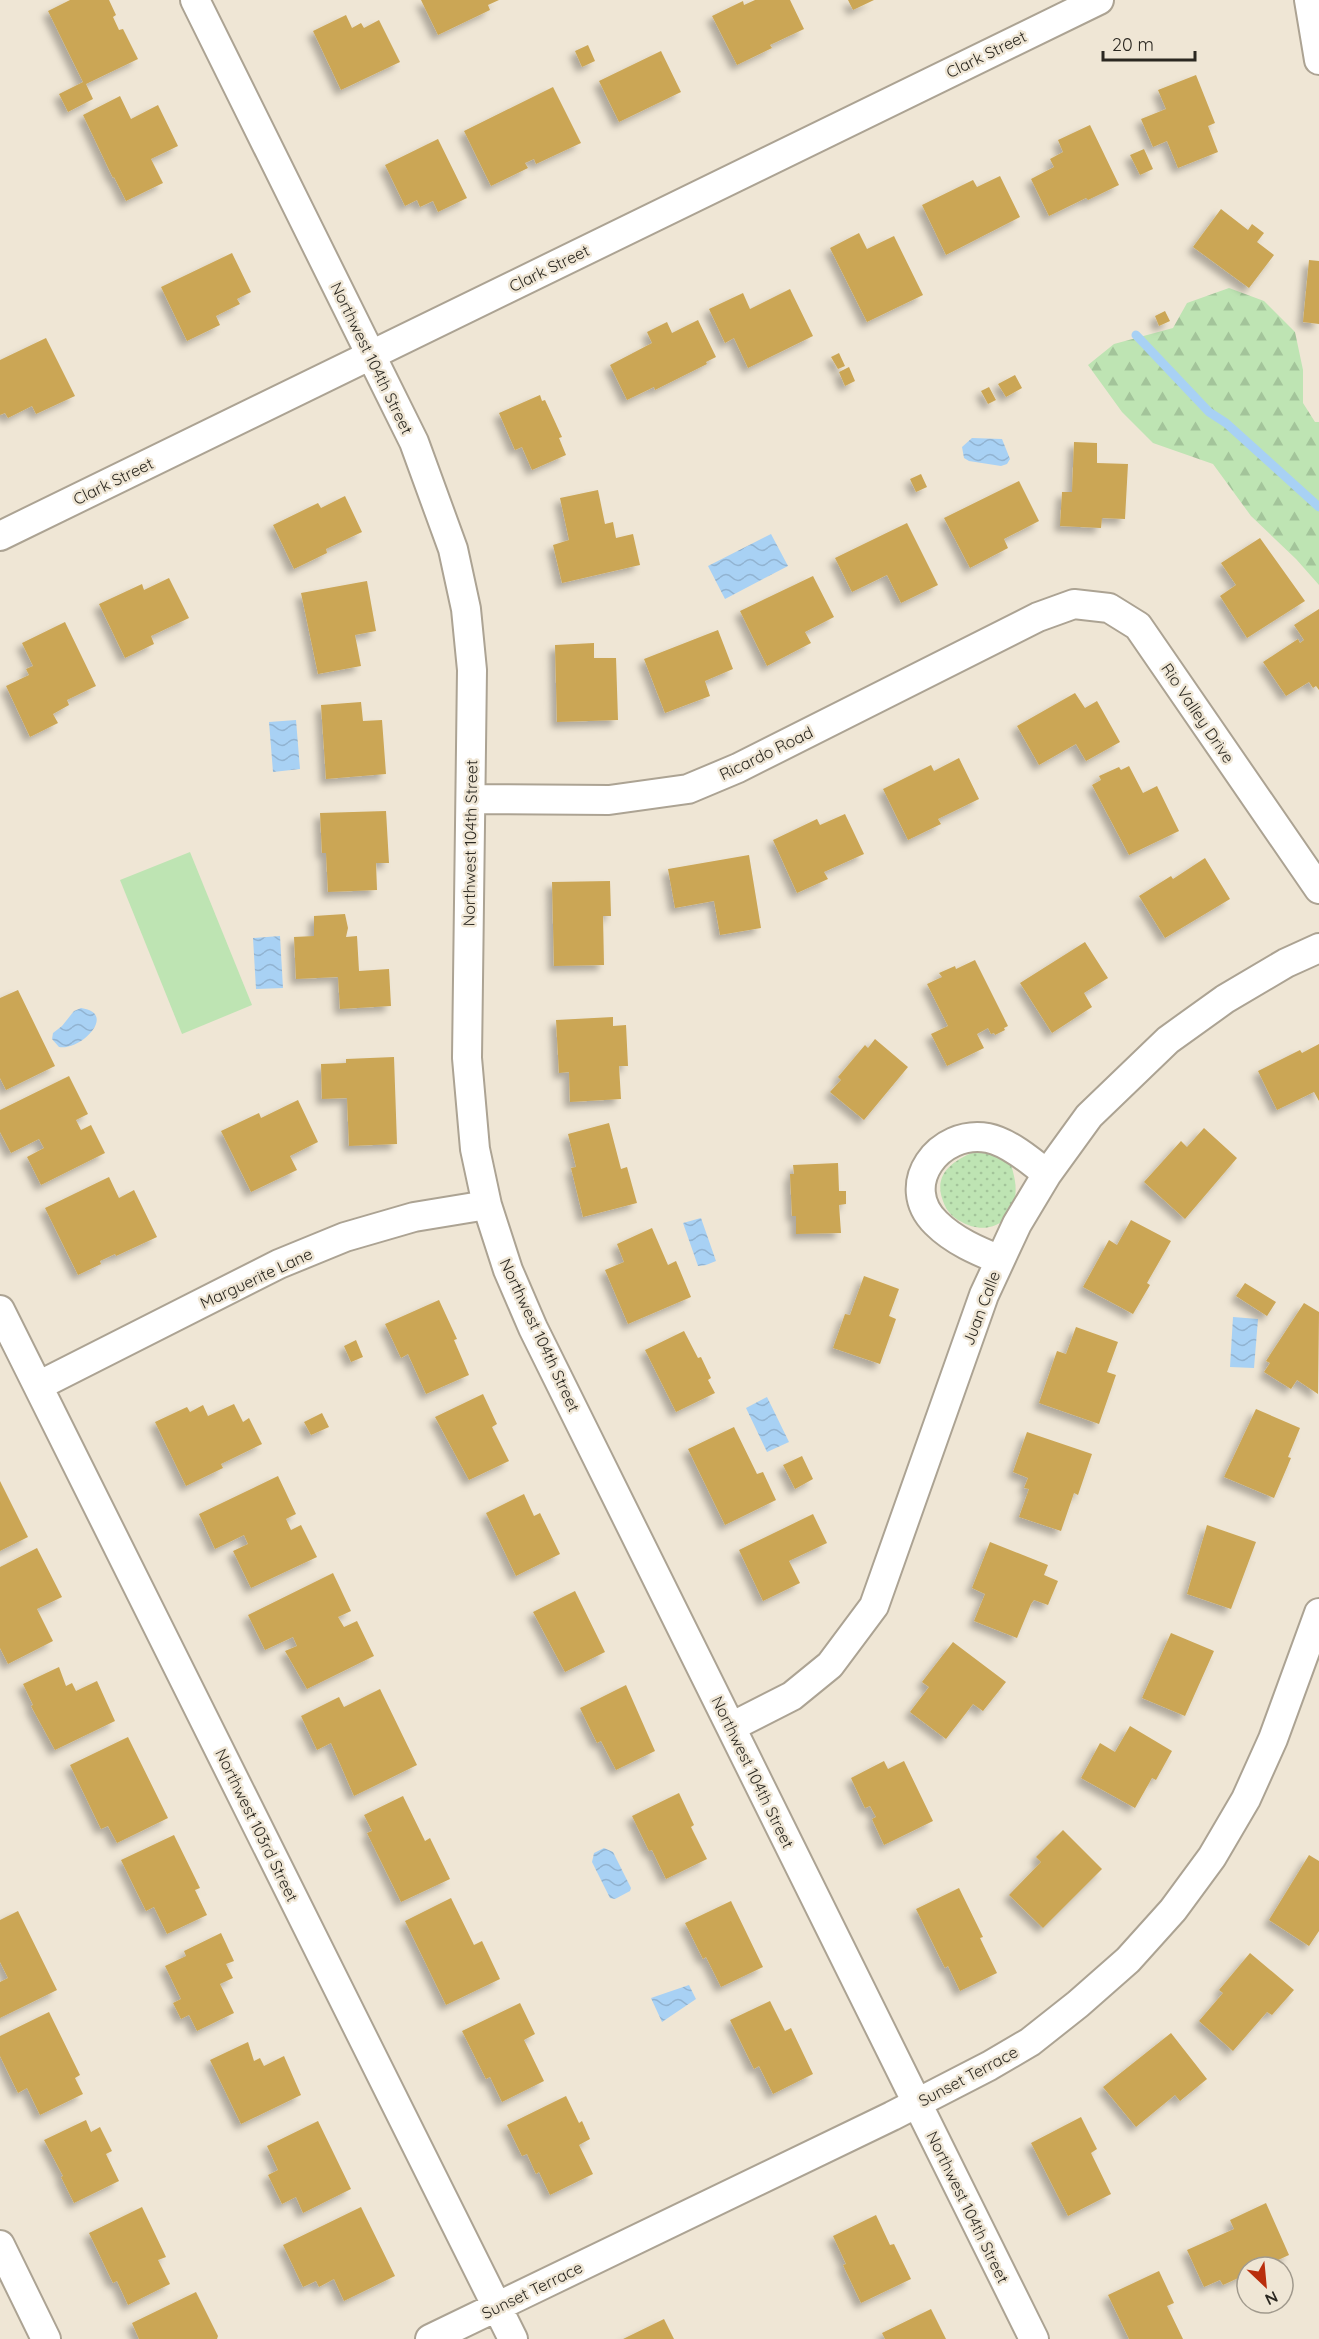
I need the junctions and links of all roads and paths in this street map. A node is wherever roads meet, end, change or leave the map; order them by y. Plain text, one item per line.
1 (195, 0) edge
2 (1099, 0) edge
3 (1309, 0) edge
4 (1319, 60) edge
5 (370, 355) junction
6 (0, 536) edge
7 (1038, 617) joint
8 (471, 799) junction
9 (1319, 889) edge
10 (1319, 948) edge
11 (1047, 1174) junction
12 (487, 1204) junction
13 (1000, 1260) junction
14 (0, 1310) edge
15 (38, 1386) junction
16 (1319, 1613) edge
17 (731, 1727) junction
18 (917, 2103) junction
19 (0, 2245) edge
20 (497, 2306) junction
21 (46, 2339) edge
22 (430, 2339) edge
23 (513, 2339) edge
24 (1034, 2339) edge

1 - 5 street, Northwest 104th Street
2 - 5 street, Clark Street
3 - 4 street
5 - 6 street, Clark Street
5 - 8 street, Northwest 104th Street
7 - 8 street, Ricardo Road
7 - 9 street, Rio Valley Drive
8 - 12 street, Northwest 104th Street
10 - 11 street, Juan Calle
11 - 13 street, Juan Calle
11 - 13 street
12 - 15 street, Marguerite Lane
12 - 17 street, Northwest 104th Street
13 - 17 street, Juan Calle
14 - 15 street, Northwest 103rd Street
15 - 20 street, Northwest 103rd Street
16 - 18 street, Sunset Terrace
17 - 18 street, Northwest 104th Street
18 - 20 street, Sunset Terrace
18 - 24 street, Northwest 104th Street
19 - 21 street
20 - 22 street, Sunset Terrace
20 - 23 street, Northwest 103rd Street

